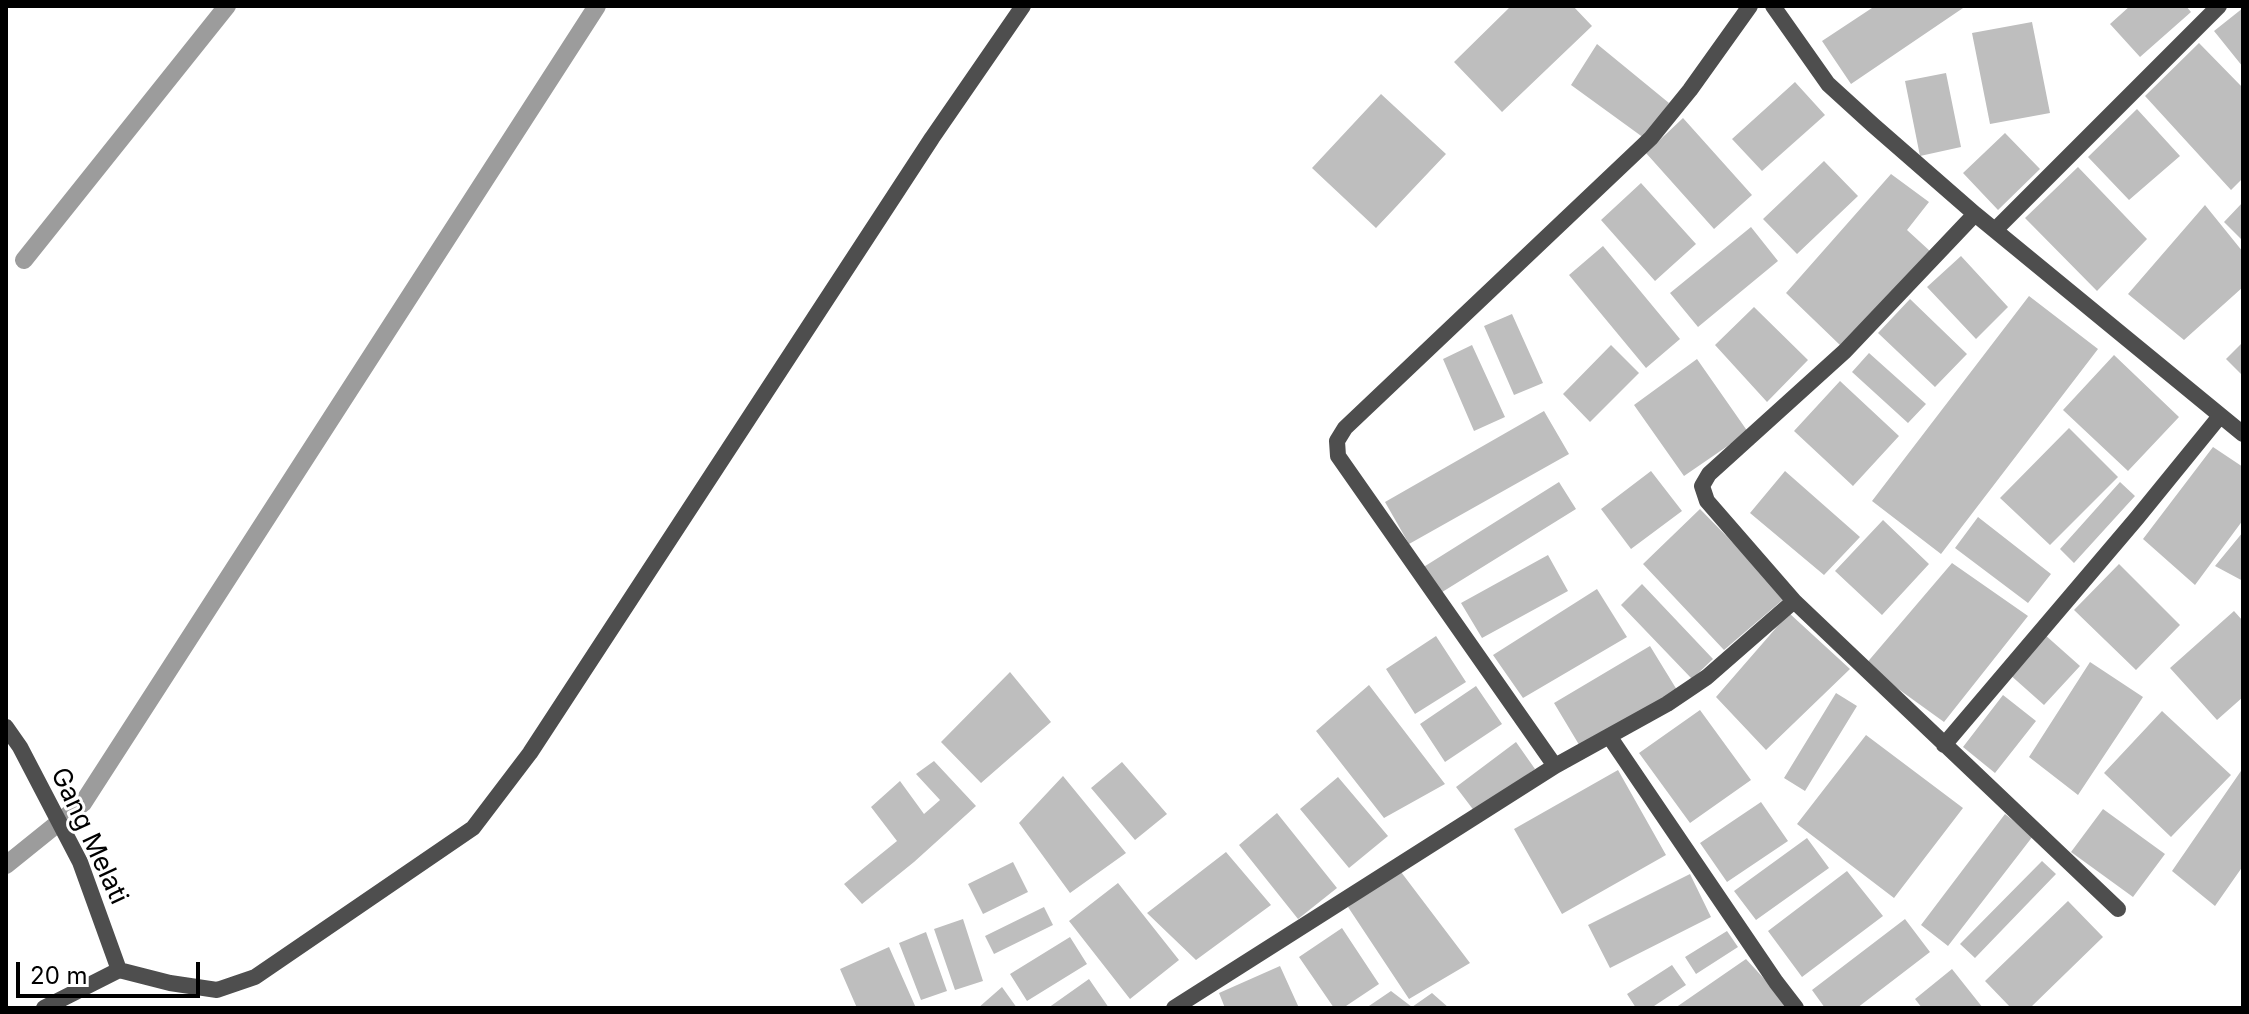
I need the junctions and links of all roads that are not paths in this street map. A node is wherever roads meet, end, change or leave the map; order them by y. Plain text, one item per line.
1 (1023, 6) edge
2 (1750, 6) edge
3 (1773, 6) edge
4 (2219, 6) edge
5 (1975, 214) junction
6 (1995, 230) junction
7 (2220, 416) junction
8 (2243, 434) edge
9 (1794, 601) junction
10 (6, 727) edge
11 (1609, 736) junction
12 (1944, 745) junction
13 (1555, 766) junction
14 (2118, 909) dead end
15 (119, 970) junction
16 (44, 1008) edge
17 (1174, 1008) edge
18 (1796, 1008) edge

1 - 15 street
2 - 13 street
3 - 5 street
4 - 6 street
5 - 6 street
5 - 9 street
6 - 7 street
7 - 8 street
7 - 12 street
9 - 11 street
9 - 12 street
10 - 15 street, Gang Melati
11 - 13 street
11 - 18 street
12 - 14 street
13 - 17 street
15 - 16 street

